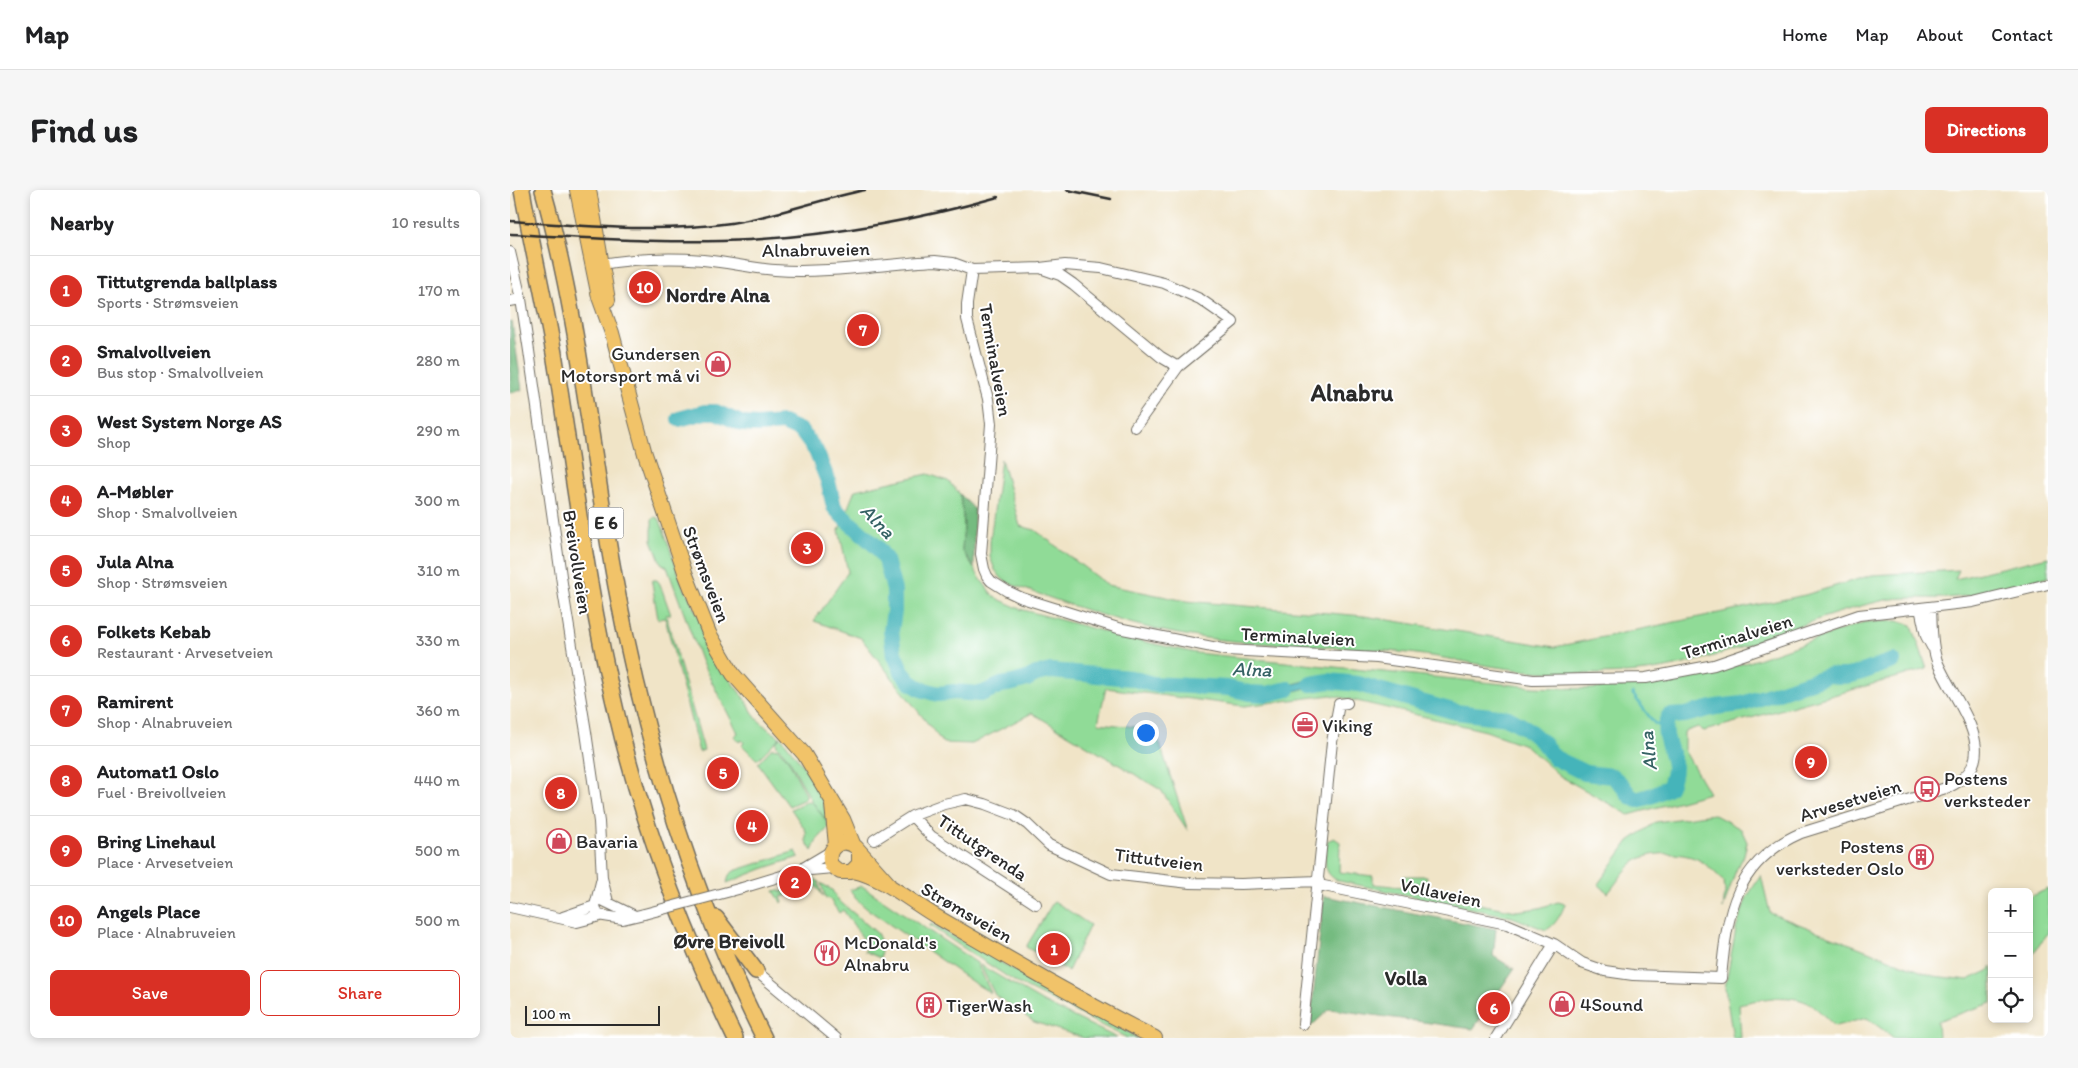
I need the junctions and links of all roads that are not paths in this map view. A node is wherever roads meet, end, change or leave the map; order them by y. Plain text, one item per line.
1 (514, 190) edge
2 (522, 190) edge
3 (543, 190) edge
4 (552, 190) edge
5 (577, 190) edge
6 (589, 190) edge
7 (528, 221) junction
8 (510, 252) edge
9 (597, 264) junction
10 (1040, 268) junction
11 (972, 270) junction
12 (568, 286) junction
13 (521, 299) junction
14 (510, 301) edge
15 (1178, 367) junction
16 (1135, 427) dead end
17 (2048, 584) edge
18 (1926, 608) junction
19 (1348, 703) dead end
20 (831, 799) junction
21 (912, 816) junction
22 (874, 840) dead end
23 (833, 849) junction
24 (856, 849) junction
25 (834, 868) junction
26 (798, 871) junction
27 (853, 871) junction
28 (602, 878) junction
29 (1319, 883) junction
30 (892, 888) junction
31 (702, 901) junction
32 (609, 903) junction
33 (596, 904) junction
34 (1036, 904) dead end
35 (510, 907) edge
36 (639, 915) junction
37 (602, 916) junction
38 (563, 918) junction
39 (1554, 944) junction
40 (756, 970) joint
41 (1303, 1024) dead end
42 (735, 1038) edge
43 (764, 1038) edge
44 (836, 1038) edge
45 (1155, 1038) edge
46 (1496, 1038) edge

1 - 7 highway
2 - 7 highway, E 6
3 - 12 highway, E 6
4 - 12 highway, E 6
5 - 9 main road, Strømsveien
6 - 9 main road, Strømsveien
7 - 42 highway, E 6
8 - 13 street, Breivollveien
9 - 11 street, Alnabruveien
9 - 20 main road, Strømsveien
10 - 11 street, Alnabruveien
10 - 15 street, Alnabruveien
10 - 15 street, Alnabruveien
11 - 18 street, Terminalveien
12 - 31 highway, E 6
13 - 14 street
13 - 28 street, Breivollveien
15 - 16 street, Alnabruveien
17 - 18 street, Terminalveien
18 - 39 street, Arvesetveien
19 - 29 street
20 - 23 main road, Strømsveien
20 - 24 main road, Strømsveien
21 - 22 street, Tittutveien
21 - 29 street, Tittutveien
21 - 34 street, Tittutgrenda
23 - 24 main road
23 - 25 main road
23 - 26 street
24 - 27 main road
24 - 30 main road, Strømsveien
25 - 26 street
25 - 27 main road
26 - 36 street, bridge
27 - 30 main road, Strømsveien
28 - 32 street, Breivollveien
28 - 33 street, Breivollveien
29 - 39 street, Vollaveien
29 - 41 street
30 - 45 main road, Strømsveien
31 - 40 highway
31 - 43 highway, E 6
32 - 33 street
32 - 36 street
32 - 37 street
33 - 37 street
33 - 38 street
35 - 38 street
36 - 37 street
37 - 38 street
39 - 46 street
40 - 44 street

